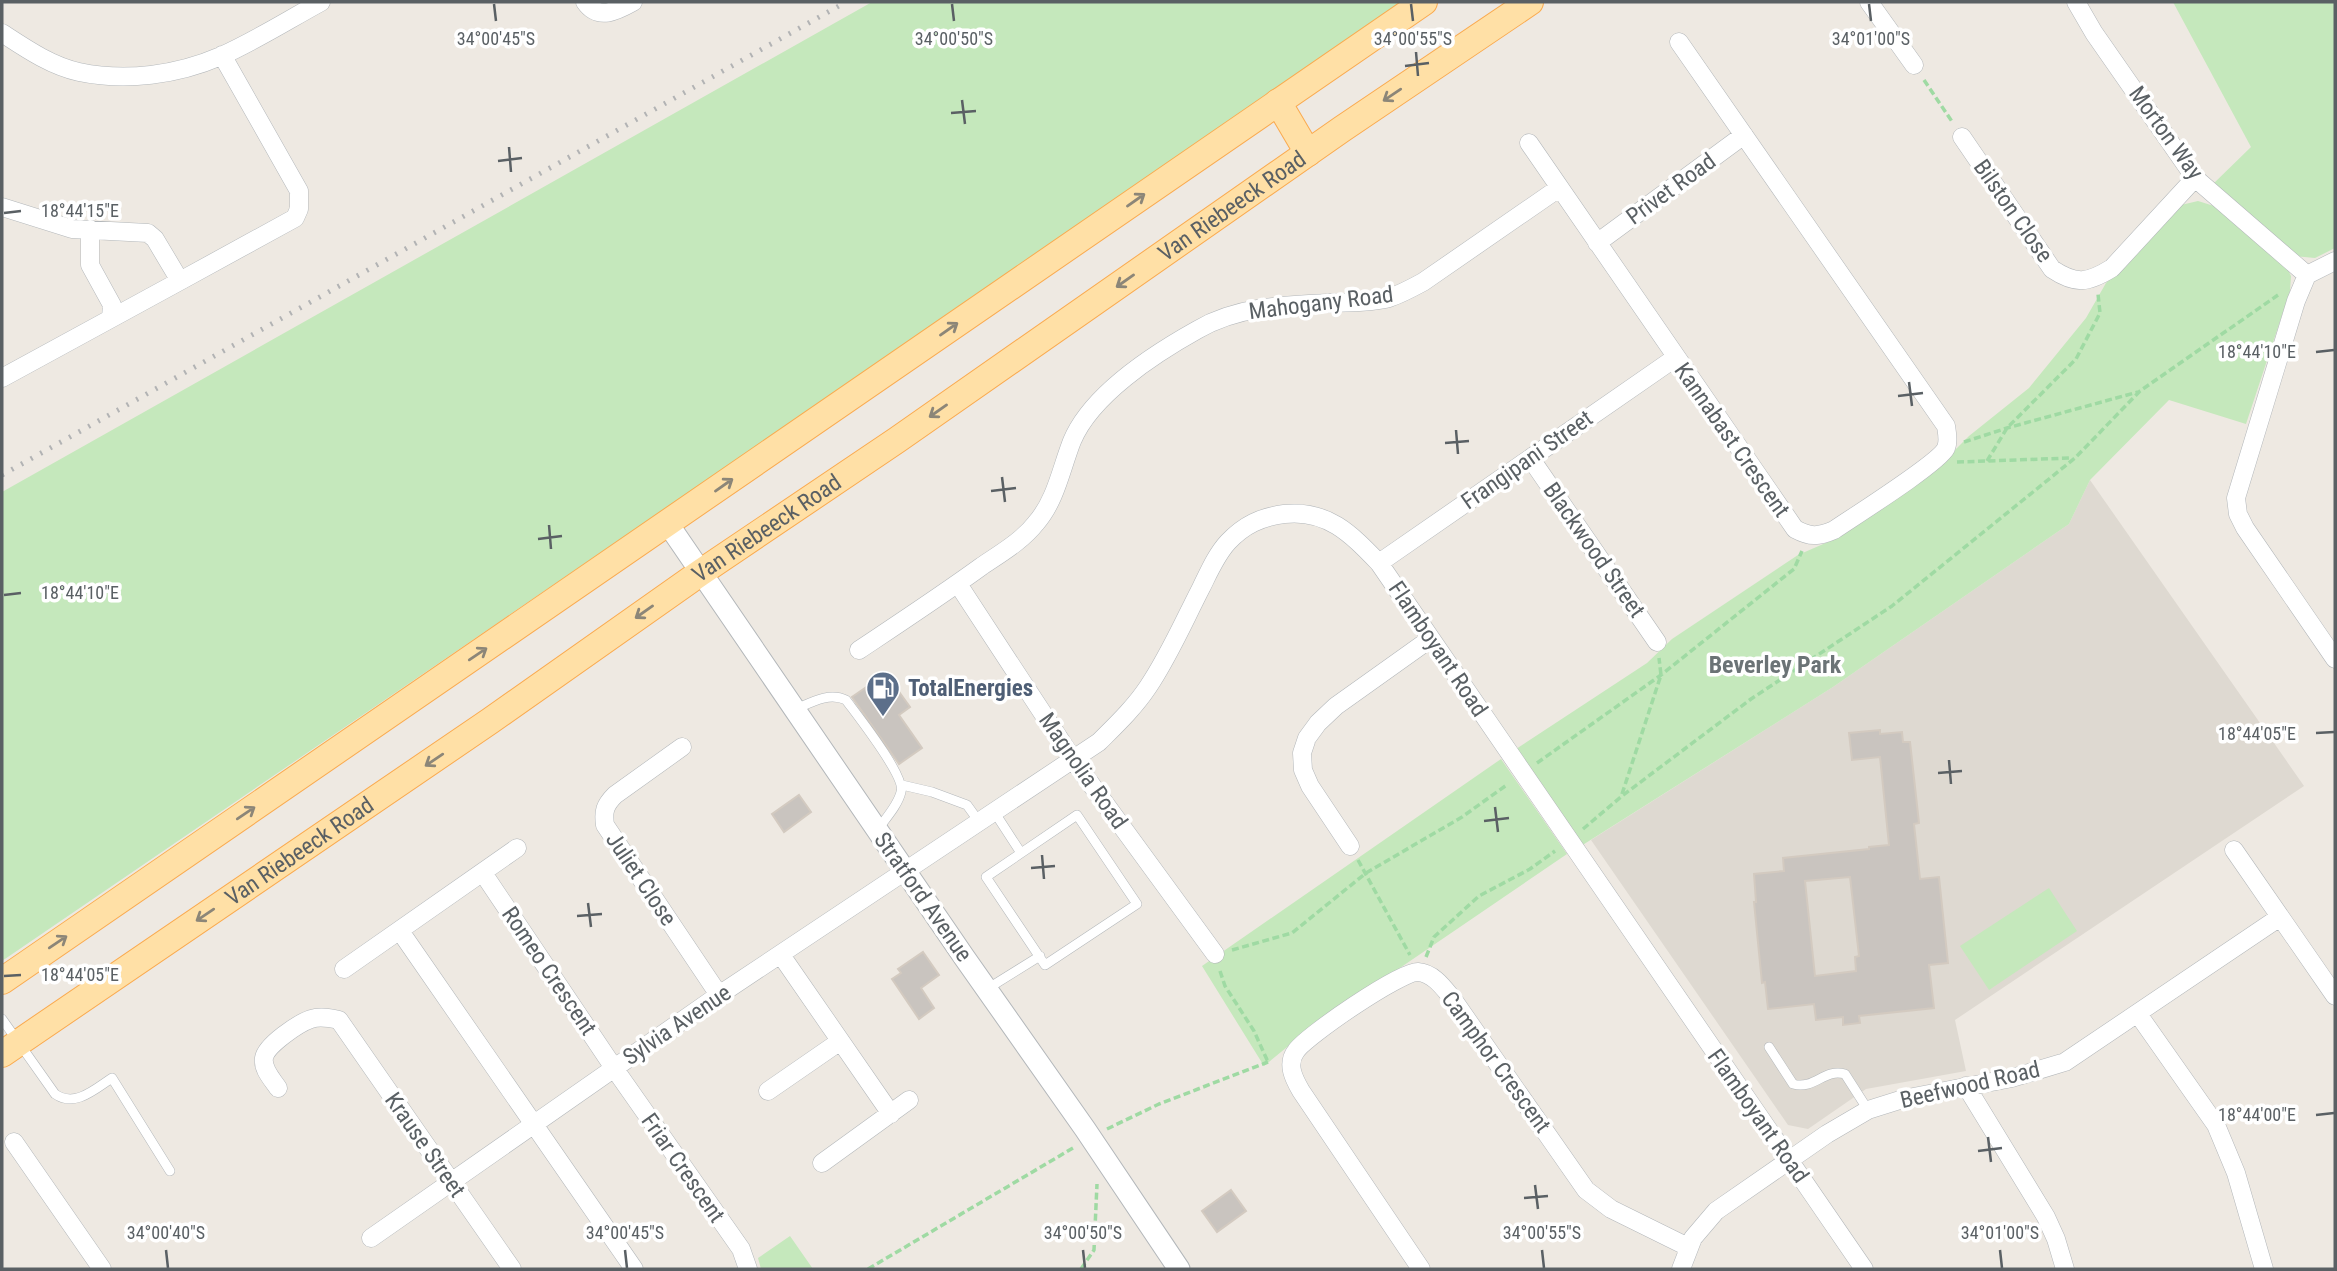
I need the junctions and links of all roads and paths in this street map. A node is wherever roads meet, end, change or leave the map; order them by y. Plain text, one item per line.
1 (321, 2) edge
2 (585, 2) edge
3 (633, 2) edge
4 (1424, 2) edge
5 (1530, 2) edge
6 (1869, 2) edge
7 (2076, 2) edge
8 (2, 33) edge
9 (1679, 43) dead end
10 (222, 55) junction
11 (1914, 65) joint
12 (1278, 102) junction
13 (1744, 135) junction
14 (1962, 136) joint
15 (1529, 143) dead end
16 (1308, 153) junction
17 (2195, 178) junction
18 (1559, 188) junction
19 (2, 207) edge
20 (90, 229) junction
21 (1597, 243) junction
22 (2335, 261) edge
23 (2307, 275) junction
24 (2097, 278) junction
25 (180, 281) junction
26 (111, 318) junction
27 (1675, 358) junction
28 (2, 378) edge
29 (2140, 391) junction
30 (2007, 428) junction
31 (1946, 449) junction
32 (2075, 458) junction
33 (1531, 459) junction
34 (1987, 461) junction
35 (1931, 463) junction
36 (668, 524) junction
37 (1379, 563) junction
38 (700, 573) junction
39 (958, 584) junction
40 (1430, 639) junction
41 (1657, 642) joint
42 (859, 650) dead end
43 (2335, 659) edge
44 (794, 710) junction
45 (682, 747) dead end
46 (1073, 761) junction
47 (902, 785) junction
48 (1622, 796) junction
49 (987, 818) junction
50 (877, 831) junction
51 (1569, 841) junction
52 (1350, 846) joint
53 (517, 848) dead end
54 (2234, 850) dead end
55 (1021, 852) junction
56 (906, 872) junction
57 (483, 873) junction
58 (2280, 917) junction
59 (400, 931) junction
60 (1215, 954) joint
61 (781, 955) junction
62 (1040, 956) junction
63 (344, 969) dead end
64 (1420, 972) junction
65 (2, 981) edge
66 (987, 989) junction
67 (719, 995) junction
68 (2335, 996) edge
69 (2138, 1014) junction
70 (2, 1019) edge
71 (839, 1042) junction
72 (1769, 1047) dead end
73 (10, 1048) edge
74 (1296, 1051) junction
75 (1268, 1062) junction
76 (614, 1068) junction
77 (1966, 1086) junction
78 (278, 1088) dead end
79 (768, 1091) dead end
80 (909, 1100) dead end
81 (1868, 1110) junction
82 (891, 1114) junction
83 (533, 1124) junction
84 (1103, 1132) dead end
85 (14, 1142) dead end
86 (1078, 1145) dead end
87 (1789, 1161) junction
88 (822, 1163) dead end
89 (170, 1171) dead end
90 (1097, 1175) dead end
91 (452, 1184) junction
92 (371, 1238) dead end
93 (1688, 1247) junction
94 (102, 1269) edge
95 (512, 1269) edge
96 (634, 1269) edge
97 (748, 1269) edge
98 (868, 1269) edge
99 (1081, 1269) edge
100 (1179, 1269) edge
101 (1421, 1269) edge
102 (1681, 1269) edge
103 (1864, 1269) edge
104 (2065, 1269) edge
105 (2264, 1269) edge

1 - 10 street
2 - 3 street
4 - 12 main road
5 -> 16 main road, Van Riebeeck Road
6 - 11 street
7 - 17 street, Morton Way
8 - 10 street
9 - 13 street
10 - 25 street
11 - 14 path
12 - 16 main road
36 -> 12 main road
13 - 21 street, Privet Road
13 - 31 street
14 - 24 street, Bilston Close
15 - 18 street, Kannabast Crescent
16 -> 38 main road, Van Riebeeck Road
17 - 23 street, Morton Way
17 - 24 street
18 - 21 street, Kannabast Crescent
18 - 39 street, Mahogany Road
19 - 20 street
20 - 25 street
20 - 26 street
21 - 27 street, Kannabast Crescent
22 - 23 street
23 - 29 path
23 - 43 street
24 - 30 path
25 - 26 street
26 - 28 street
27 - 33 street, Frangipani Street
27 - 35 street, Kannabast Crescent
29 - 30 path
29 - 32 path
30 - 31 path
30 - 34 path
31 - 35 street, Kannabast Crescent
32 - 34 path
32 - 48 path
33 - 37 street, Frangipani Street
33 - 41 street, Blackwood Street
34 - 35 path
36 - 38 street, Stratford Avenue
65 -> 36 main road
37 - 40 street, Flamboyant Road
37 - 46 street, Flamboyant Road
38 - 44 street, Stratford Avenue
38 -> 73 main road, Van Riebeeck Road
39 - 42 street, Mahogany Road
39 - 46 street, Magnolia Road
40 - 51 street, Flamboyant Road
40 - 52 street
41 - 48 path
44 - 47 lane
44 - 50 street, Stratford Avenue
45 - 67 street, Juliet Close
46 - 49 street, Flamboyant Road
46 - 60 street, Magnolia Road
47 - 49 lane
47 - 50 lane
48 - 51 path
49 - 55 lane
49 - 56 street, Flamboyant Road
50 - 56 street, Stratford Avenue
51 - 64 path
51 - 87 street, Flamboyant Road
52 - 64 path
53 - 57 street
54 - 58 street
55 - 62 lane
55 - 62 lane
56 - 61 street, Sylvia Avenue
56 - 66 street, Stratford Avenue
57 - 59 street
57 - 76 street, Romeo Crescent
58 - 68 street
58 - 69 street, Beefwood Road
59 - 63 street
59 - 83 street
60 - 75 path
61 - 67 street, Sylvia Avenue
61 - 71 street
62 - 66 lane
64 - 74 street, Camphor Crescent
64 - 93 street, Camphor Crescent
66 - 100 street, Stratford Avenue
67 - 76 street, Sylvia Avenue
69 - 77 street, Beefwood Road
69 - 105 street
70 - 73 lane
71 - 79 street
71 - 82 street
72 - 81 lane
73 - 89 lane
74 - 75 path
74 - 101 street
75 - 84 path
76 - 83 street, Sylvia Avenue
76 - 97 street, Friar Crescent
77 - 81 street, Beefwood Road
77 - 104 street
78 - 91 street, Krause Street
80 - 82 street
81 - 87 street, Beefwood Road
82 - 88 street
83 - 91 street, Sylvia Avenue
83 - 96 street
85 - 94 street
86 - 98 path
87 - 93 street, Beefwood Road
87 - 103 street, Flamboyant Road
90 - 99 path
91 - 92 street, Sylvia Avenue
91 - 95 street, Krause Street
93 - 102 street, Beefwood Road

